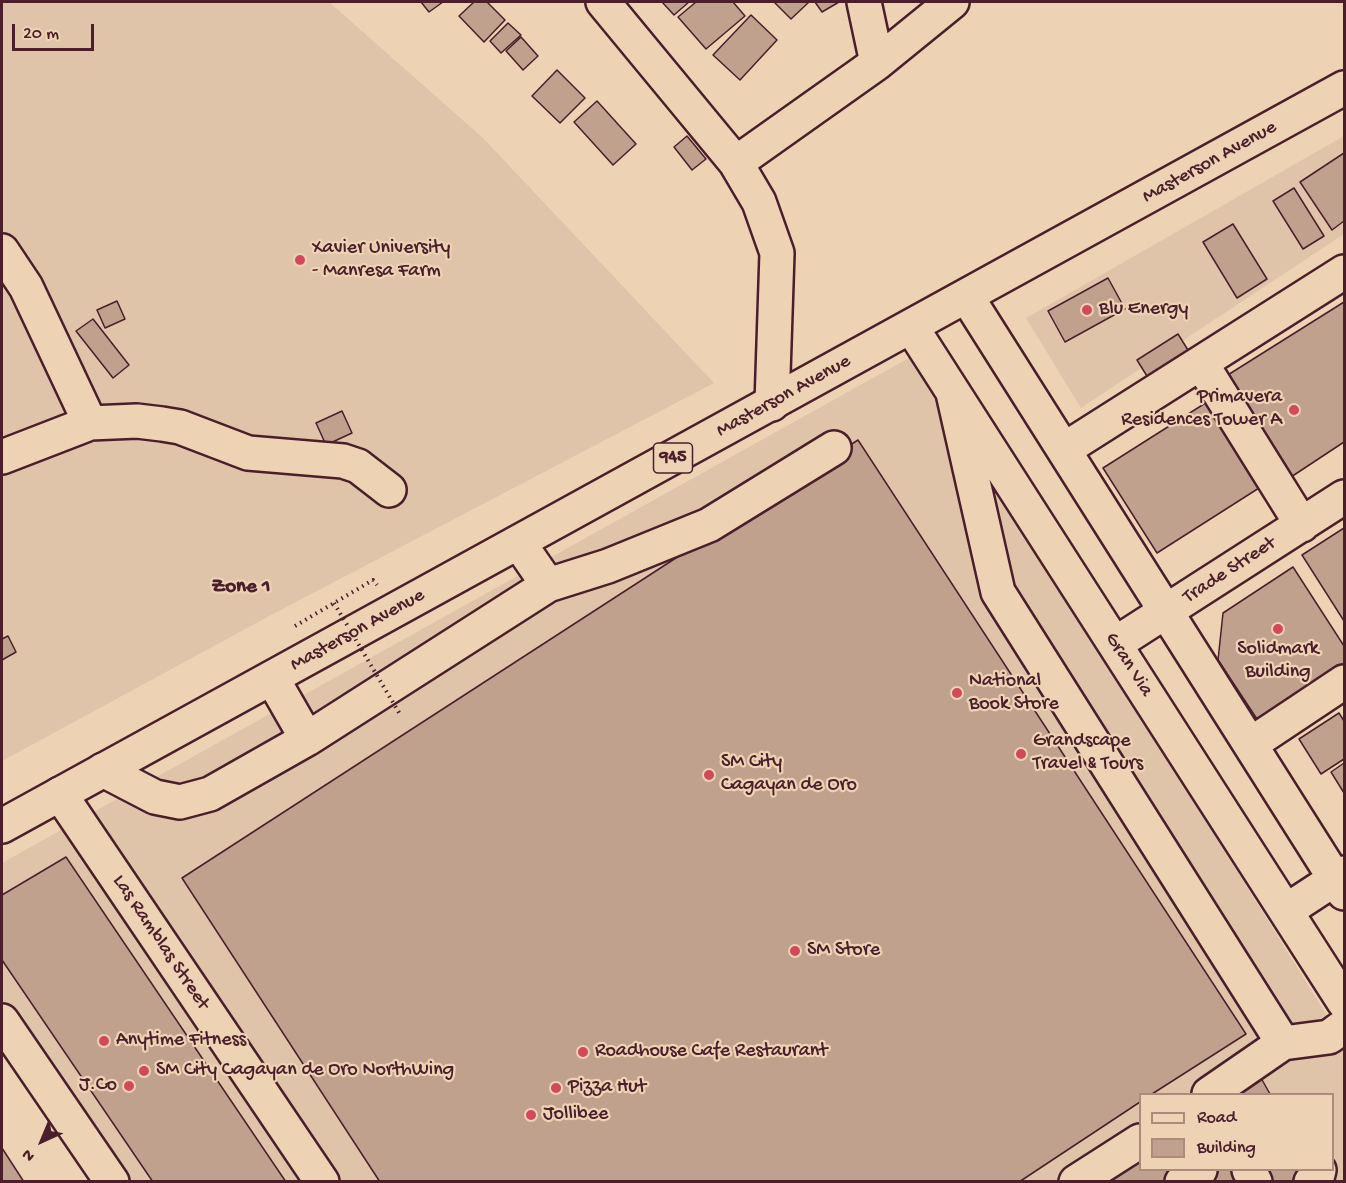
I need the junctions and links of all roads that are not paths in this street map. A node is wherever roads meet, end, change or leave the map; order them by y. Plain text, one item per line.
1 (603, 2) edge
2 (864, 2) edge
3 (952, 2) edge
4 (877, 63) junction
5 (1344, 88) edge
6 (736, 163) junction
7 (2, 251) edge
8 (1344, 272) edge
9 (967, 297) junction
10 (912, 328) junction
11 (1201, 363) junction
12 (953, 393) junction
13 (772, 404) junction
14 (90, 423) junction
15 (834, 448) dead end
16 (1065, 449) junction
17 (2, 457) edge
18 (388, 490) dead end
19 (1344, 497) edge
20 (1302, 525) junction
21 (519, 543) junction
22 (548, 585) junction
23 (1166, 612) junction
24 (1115, 644) junction
25 (272, 678) junction
26 (1344, 682) edge
27 (307, 739) junction
28 (1251, 744) junction
29 (103, 770) junction
30 (60, 794) junction
31 (2, 826) edge
32 (1341, 881) edge
33 (1286, 911) junction
34 (1344, 1002) edge
35 (2, 1021) edge
36 (1344, 1026) edge
37 (1283, 1043) junction
38 (1212, 1093) edge
39 (1139, 1142) edge
40 (1198, 1171) edge
41 (112, 1182) edge
42 (321, 1182) edge
43 (1076, 1182) edge
44 (1181, 1182) edge

1 - 6 street
2 - 4 street
3 - 4 street
4 - 6 street
5 - 9 street, Masterson Avenue / 945
6 - 13 street
7 - 14 street
8 - 11 street
9 - 10 street, Masterson Avenue / 945
9 - 16 street
10 - 12 street, Gran Via
10 - 13 street, Masterson Avenue / 945
11 - 16 street
11 - 20 street
12 - 24 street, Gran Via
12 - 37 street
13 - 21 street, Masterson Avenue / 945
14 - 17 street
14 - 18 street
15 - 22 street
16 - 23 street
19 - 20 street, Trade Street
20 - 23 street, Trade Street
21 - 22 street
21 - 25 street, Masterson Avenue / 945
22 - 27 street
23 - 24 street, Trade Street
23 - 28 street
24 - 33 street, Gran Via
25 - 27 street
25 - 29 street, Masterson Avenue / 945
26 - 28 street
27 - 29 street
28 - 32 street
29 - 30 street, Masterson Avenue / 945
30 - 31 street, Masterson Avenue / 945
30 - 42 street, Las Ramblas Street
32 - 33 street
33 - 34 street, Gran Via
35 - 41 street
36 - 37 street
37 - 38 street
39 - 43 street
40 - 44 street

